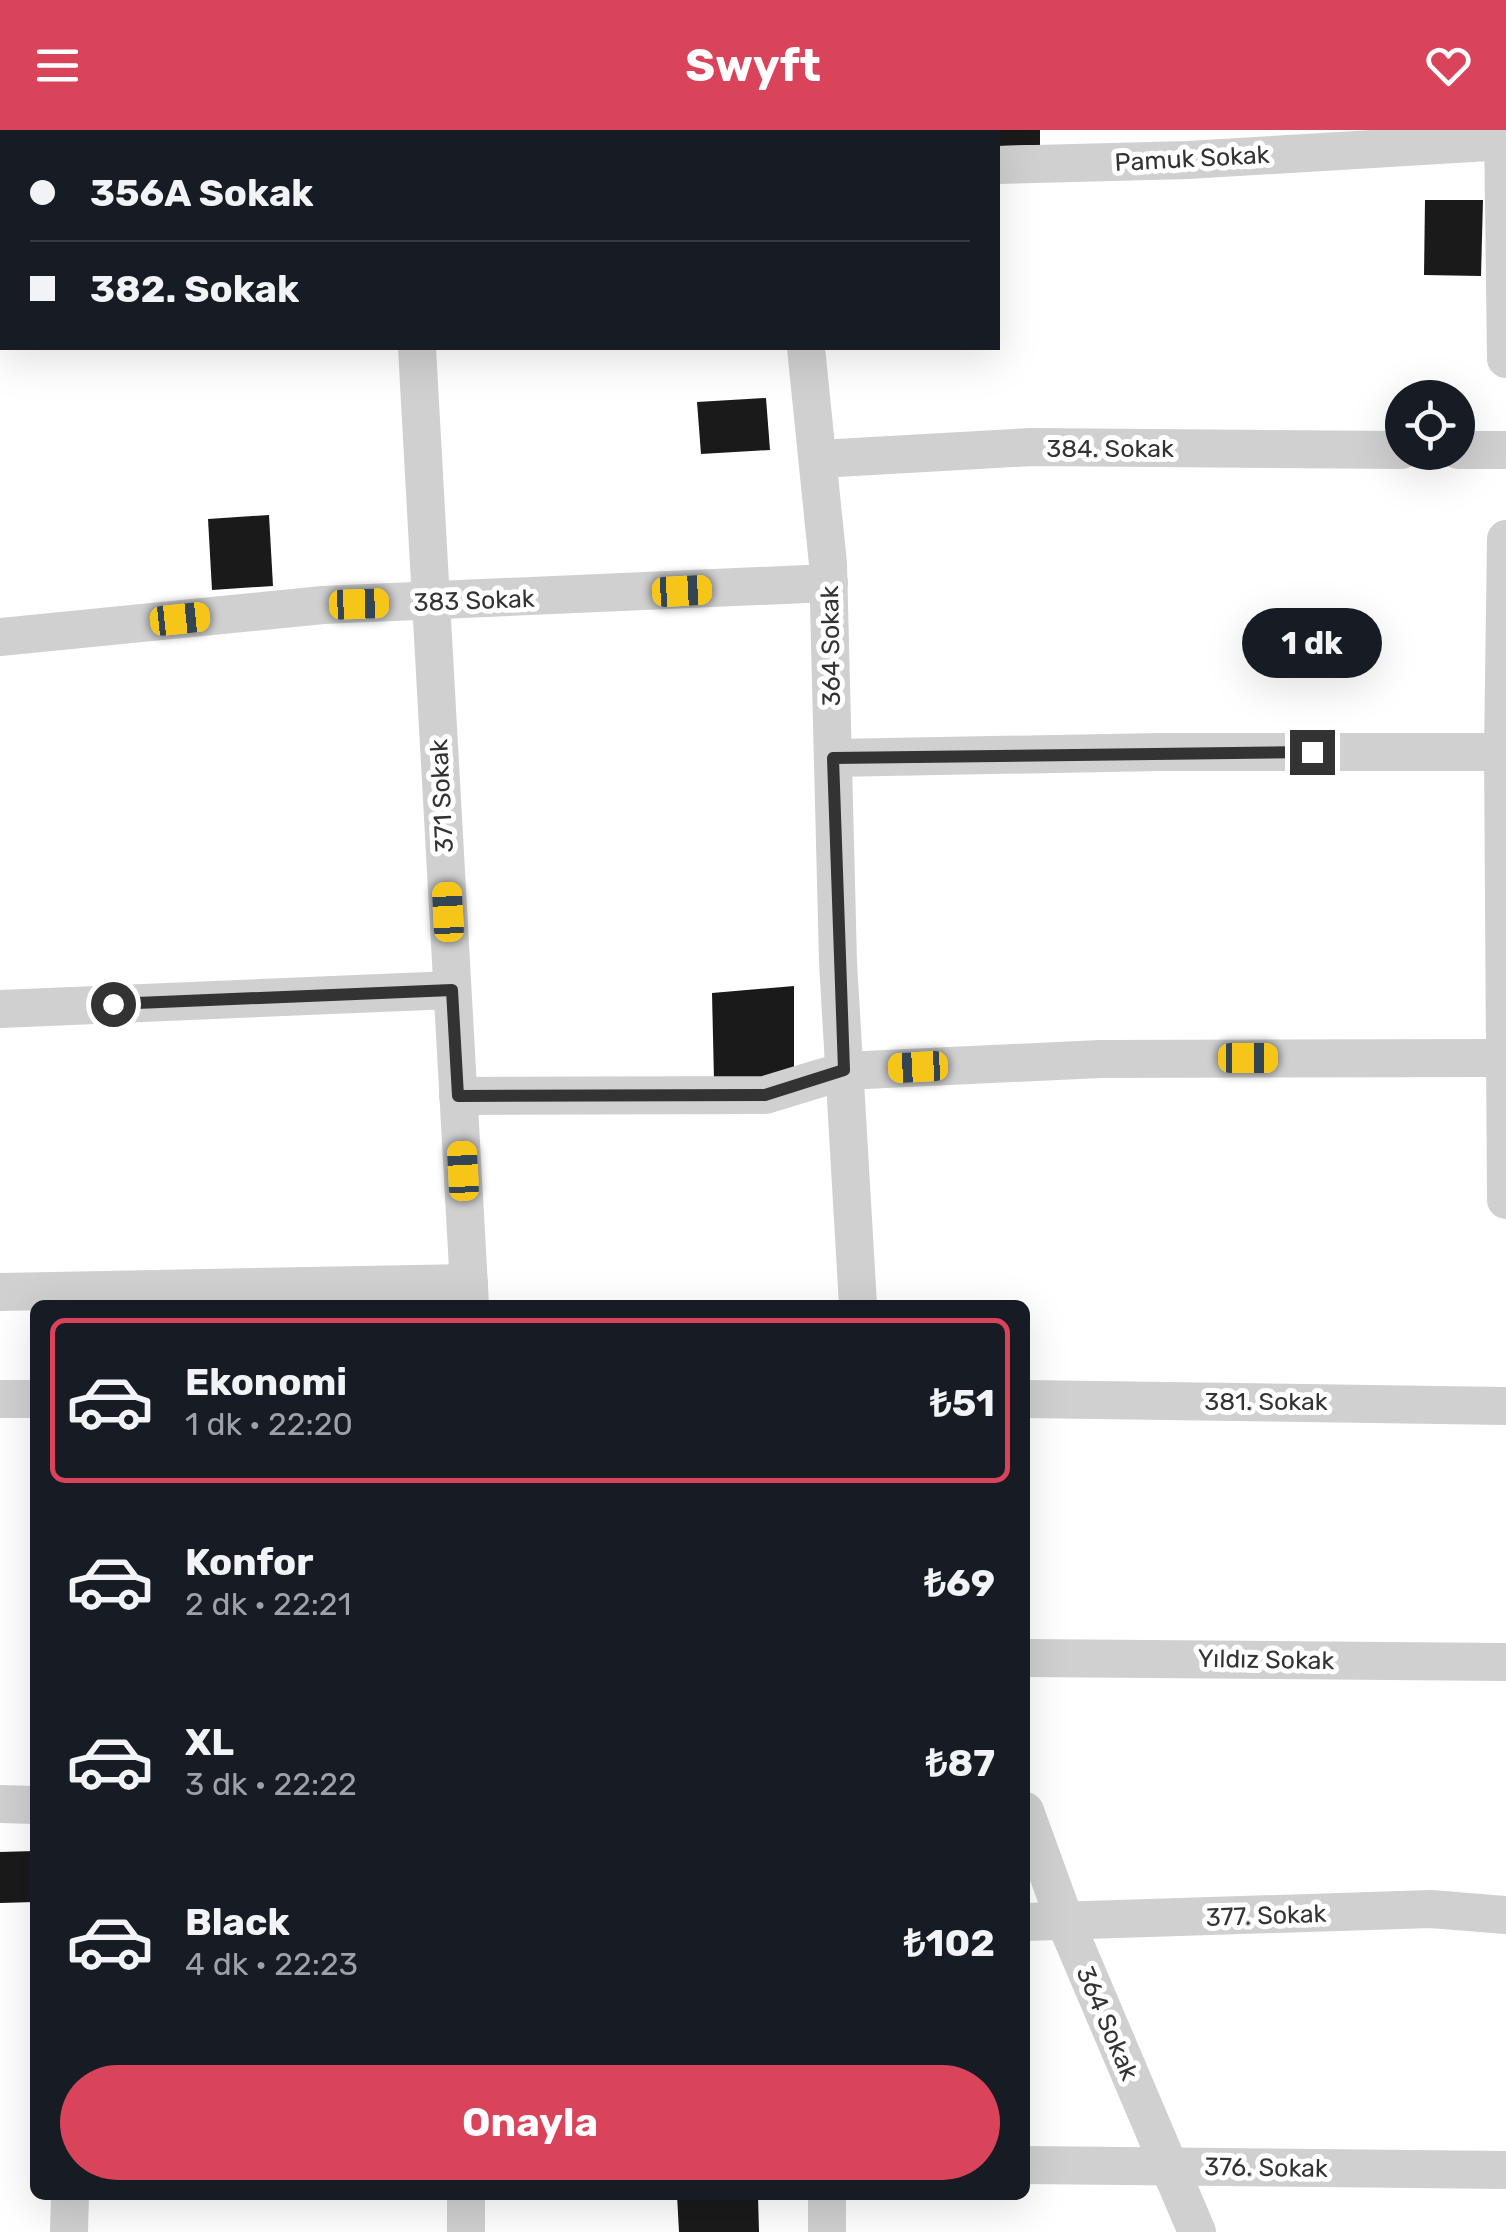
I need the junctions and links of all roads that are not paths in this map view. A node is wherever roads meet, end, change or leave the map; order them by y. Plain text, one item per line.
1 (1504, 137) edge
2 (1000, 165) edge
3 (417, 350) edge
4 (806, 350) edge
5 (1506, 358) edge
6 (1385, 450) edge
7 (1475, 450) edge
8 (1506, 450) edge
9 (819, 458) junction
10 (1506, 539) edge
11 (829, 583) junction
12 (430, 602) junction
13 (0, 637) edge
14 (1504, 752) edge
15 (833, 758) junction
16 (452, 990) junction
17 (0, 1009) edge
18 (1506, 1058) edge
19 (844, 1070) junction
20 (458, 1096) junction
21 (1506, 1200) edge
22 (0, 1292) edge
23 (470, 1294) edge
24 (858, 1300) edge
25 (30, 1399) edge
26 (1030, 1399) edge
27 (0, 1400) edge
28 (1506, 1406) edge
29 (1030, 1658) edge
30 (1506, 1662) edge
31 (0, 1804) edge
32 (30, 1805) edge
33 (1030, 1825) edge
34 (1506, 1915) edge
35 (1065, 1921) junction
36 (1030, 1922) edge
37 (1030, 2165) edge
38 (1168, 2166) junction
39 (1506, 2170) edge
40 (70, 2200) edge
41 (466, 2200) edge
42 (827, 2200) edge
43 (69, 2232) edge
44 (466, 2232) edge
45 (827, 2232) edge
46 (1197, 2232) edge

1 - 2 street, Pamuk Sokak
1 - 5 street
3 - 12 street, 371 Sokak
4 - 9 street, 364 Sokak
6 - 9 street, 384. Sokak
7 - 8 street
9 - 11 street, 364 Sokak
10 - 14 street
11 - 12 street, 383 Sokak
11 - 15 street, 364 Sokak
12 - 13 street, 383 Sokak
12 - 16 street, 371 Sokak
14 - 15 street
14 - 18 street
15 - 19 street, 364 Sokak
16 - 17 street
16 - 20 street, 371 Sokak
18 - 19 street
18 - 21 street
19 - 20 street
19 - 24 street, 364 Sokak
20 - 23 street, 371 Sokak
22 - 23 street
25 - 27 street
26 - 28 street, 381. Sokak
29 - 30 street, Yıldız Sokak
31 - 32 street
33 - 35 street, 364 Sokak
34 - 35 street, 377. Sokak
35 - 36 street, 377. Sokak
35 - 38 street, 364 Sokak
37 - 38 street, 376. Sokak
38 - 39 street, 376. Sokak
38 - 46 street, 364 Sokak
40 - 43 street
41 - 44 street
42 - 45 street

